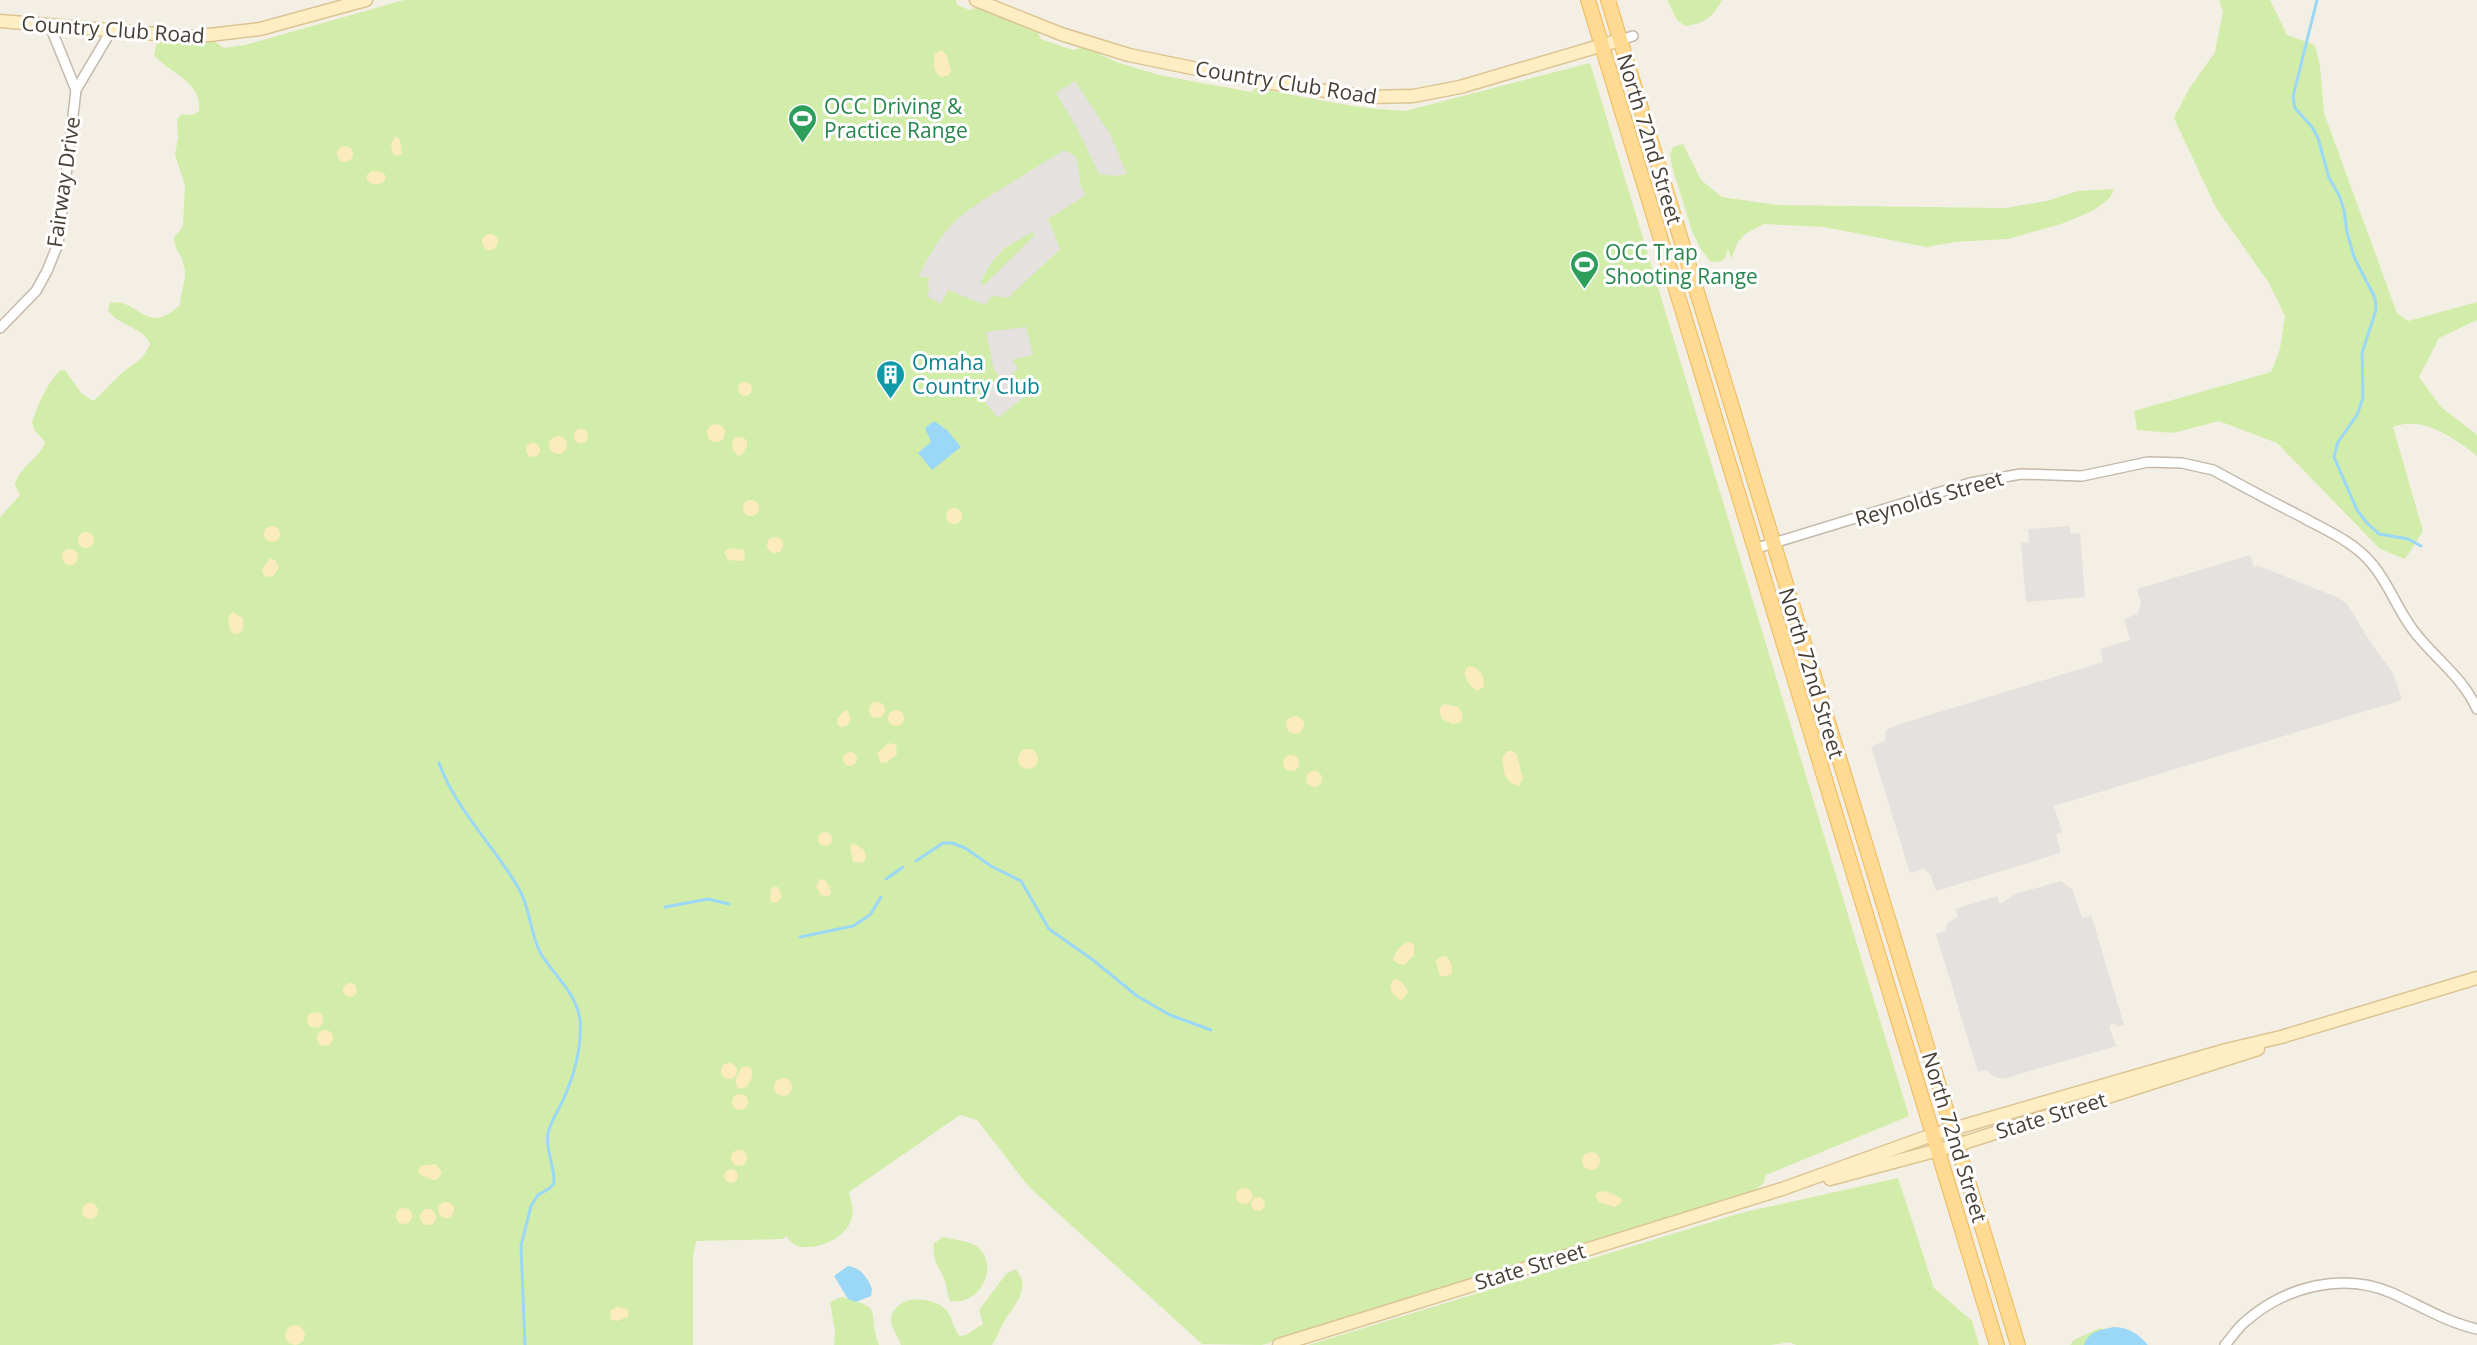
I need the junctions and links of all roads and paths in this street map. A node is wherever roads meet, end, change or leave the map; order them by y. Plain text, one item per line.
1 (366, 0) edge
2 (976, 0) edge
3 (1587, 0) edge
4 (1608, 0) edge
5 (0, 21) edge
6 (50, 26) junction
7 (111, 32) junction
8 (1627, 38) junction
9 (1602, 45) junction
10 (76, 90) junction
11 (0, 328) edge
12 (1773, 544) junction
13 (1754, 549) junction
14 (2477, 709) edge
15 (2477, 978) edge
16 (2280, 1037) junction
17 (1952, 1129) junction
18 (1932, 1135) junction
19 (1957, 1145) junction
20 (1937, 1150) junction
21 (1782, 1189) junction
22 (2477, 1329) edge
23 (1279, 1345) edge
24 (1997, 1345) edge
25 (2018, 1345) edge
26 (2225, 1345) edge

1 - 7 street, Country Club Road
2 - 9 street, Country Club Road
3 - 9 main road, North 72nd Street
4 - 8 main road, North 72nd Street
5 - 6 street, Country Club Road
6 - 7 street, Country Club Road
6 - 10 street, Fairway Drive
7 - 10 street, Fairway Drive
8 - 9 street, Country Club Road
8 - 12 main road, North 72nd Street
9 - 13 main road, North 72nd Street
10 - 11 street, Fairway Drive
12 - 13 street, Reynolds Street
12 - 14 street, Reynolds Street
12 - 17 main road, North 72nd Street
13 - 18 main road, North 72nd Street
15 - 16 street, State Street
16 - 17 street, State Street
16 - 19 street, State Street
17 - 18 street, State Street
17 - 19 main road, North 72nd Street
18 - 20 main road, North 72nd Street
18 - 21 street, State Street
19 - 20 street, State Street
19 - 25 main road, North 72nd Street
20 - 21 street, State Street
20 - 24 main road, North 72nd Street
21 - 23 street, State Street
22 - 26 street

